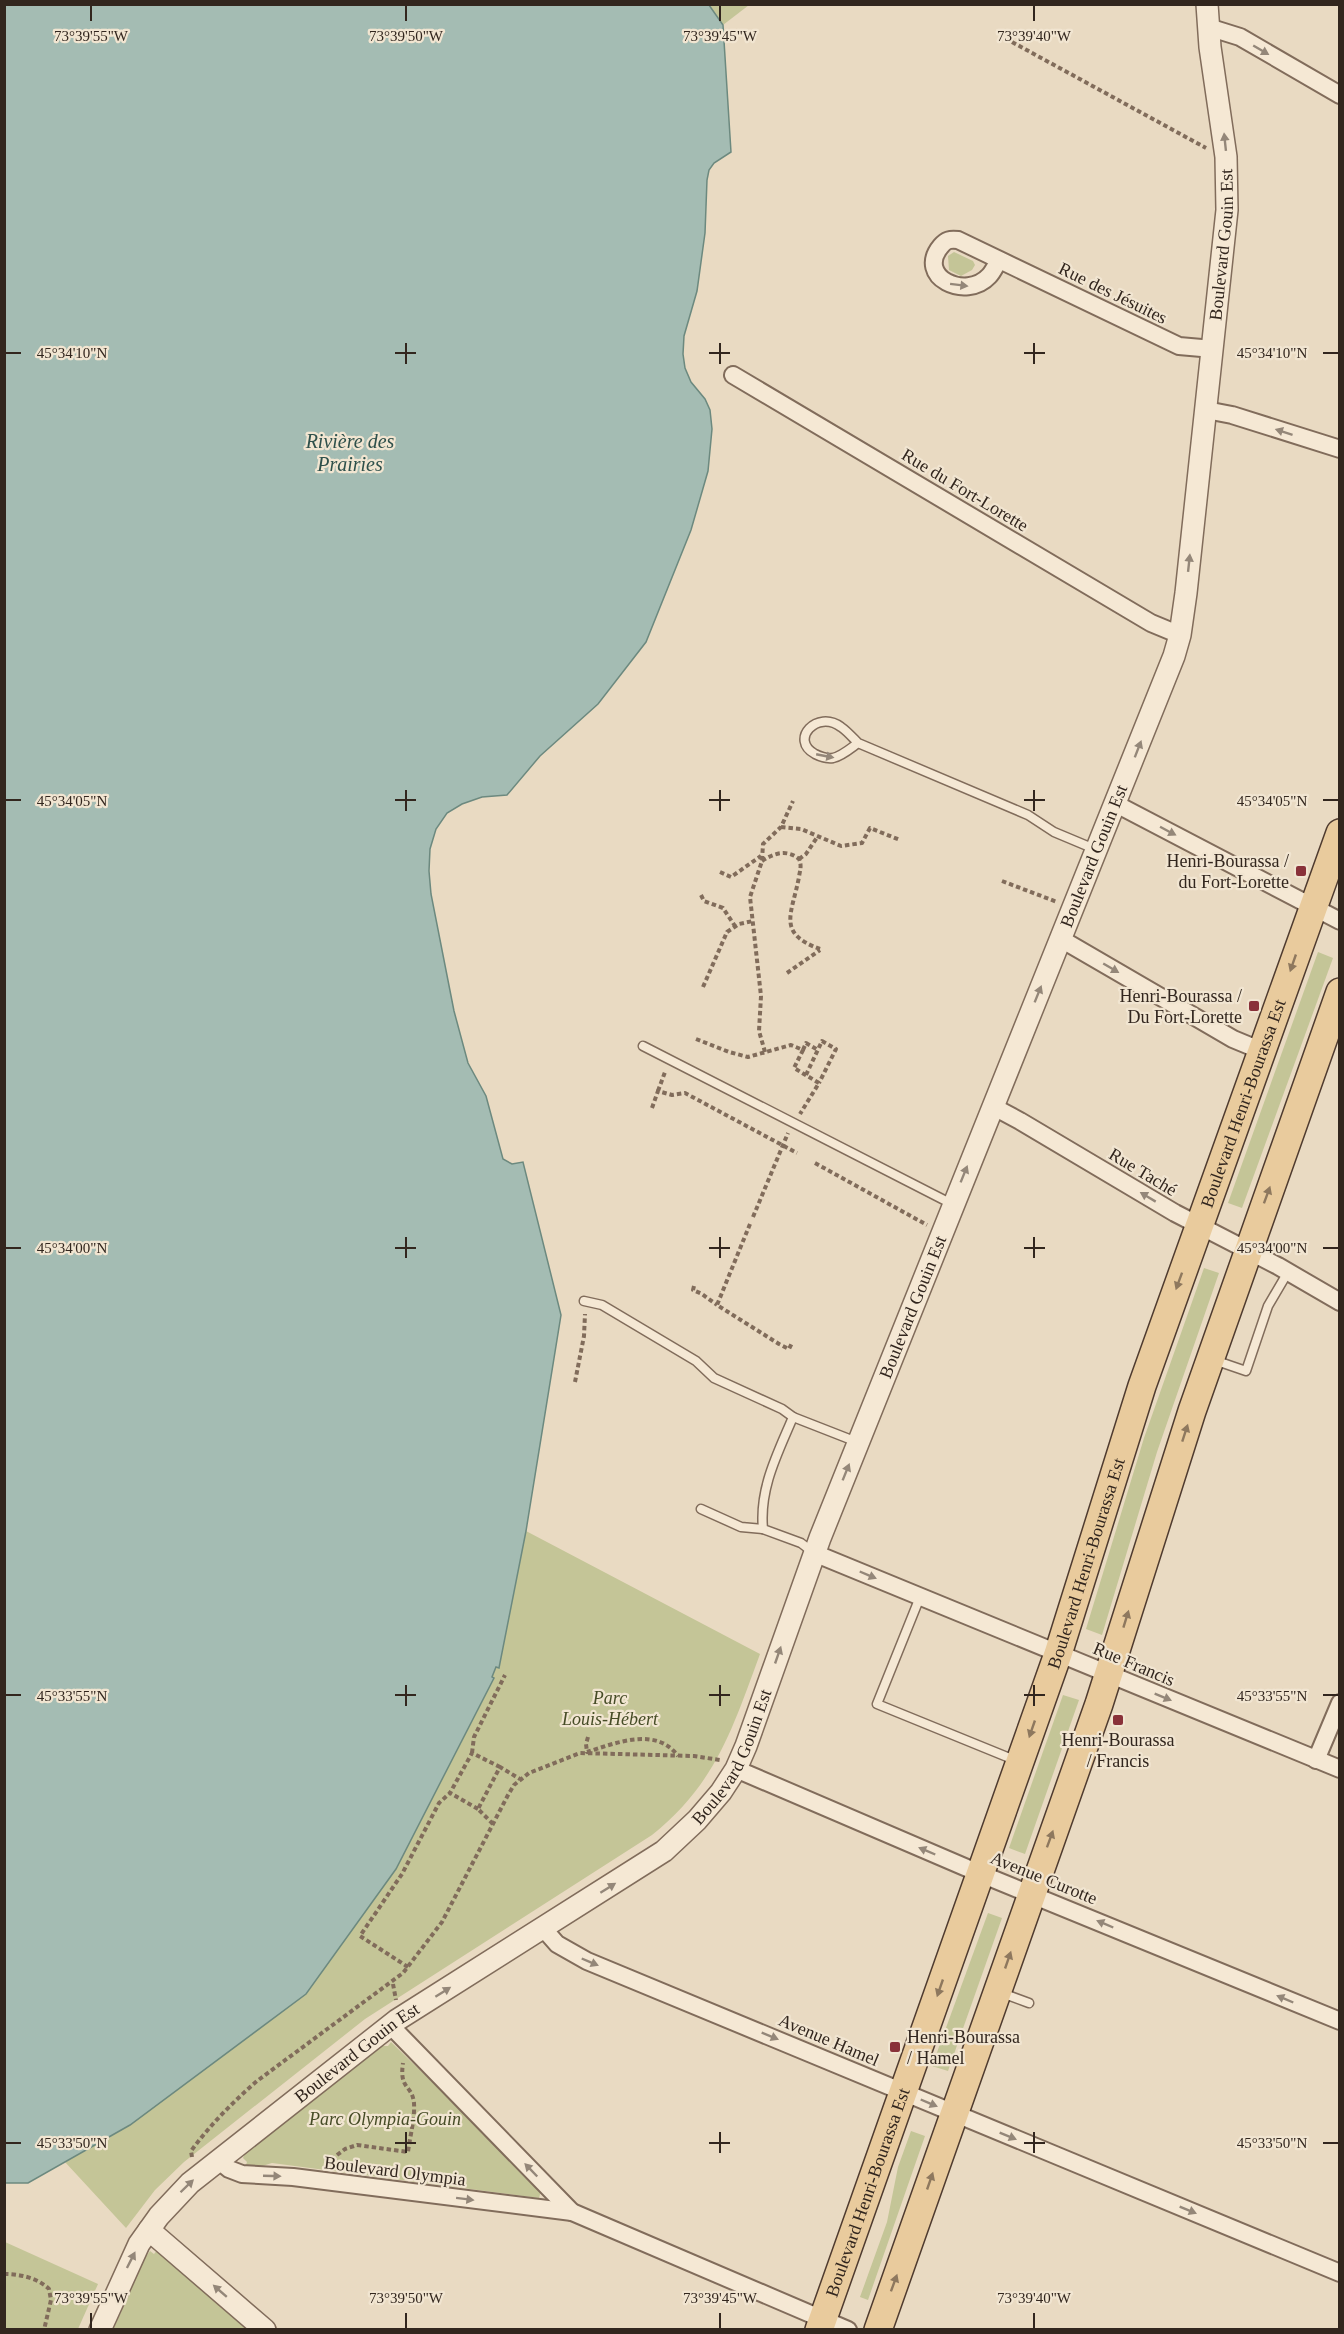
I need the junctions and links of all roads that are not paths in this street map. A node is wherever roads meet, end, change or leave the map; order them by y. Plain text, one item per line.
1 (1207, 4) edge
2 (1208, 27) junction
3 (1340, 95) edge
4 (999, 260) dead end
5 (1213, 349) junction
6 (733, 375) dead end
7 (1206, 410) junction
8 (1340, 449) edge
9 (1180, 635) junction
10 (858, 743) junction
11 (1116, 804) junction
12 (1340, 833) edge
13 (1097, 850) junction
14 (1312, 908) junction
15 (1340, 921) edge
16 (1060, 939) junction
17 (1340, 992) edge
18 (643, 1046) dead end
19 (1262, 1051) junction
20 (992, 1106) junction
21 (952, 1204) junction
22 (1199, 1226) junction
23 (1247, 1250) junction
24 (1288, 1272) junction
25 (584, 1301) road end
26 (1340, 1302) edge
27 (1210, 1359) junction
28 (793, 1417) junction
29 (858, 1443) junction
30 (701, 1509) dead end
31 (763, 1529) junction
32 (814, 1553) junction
33 (920, 1597) junction
34 (1058, 1654) junction
35 (1109, 1675) junction
36 (1340, 1703) edge
37 (1316, 1760) junction
38 (1020, 1762) junction
39 (728, 1765) junction
40 (1340, 1769) edge
41 (981, 1874) junction
42 (1031, 1894) junction
43 (543, 1928) junction
44 (997, 1992) junction
45 (1029, 2004) dead end
46 (1340, 2021) edge
47 (390, 2025) junction
48 (904, 2092) junction
49 (954, 2114) junction
50 (218, 2160) junction
51 (572, 2212) junction
52 (149, 2230) junction
53 (1340, 2273) edge
54 (821, 2324) edge
55 (100, 2330) edge
56 (265, 2330) edge
57 (848, 2330) edge
58 (878, 2330) edge

1 - 2 street, Boulevard Gouin Est
2 -> 3 street
5 -> 2 street, Boulevard Gouin Est
4 - 5 street, Rue des Jésuites
5 - 7 street, Boulevard Gouin Est
6 - 9 street, Rue du Fort-Lorette
8 -> 7 street
9 -> 7 street, Boulevard Gouin Est
11 -> 9 street, Boulevard Gouin Est
10 -> 10 lane
10 - 13 lane
11 - 13 street, Boulevard Gouin Est
11 -> 14 street
12 - 14 main road, Boulevard Henri-Bourassa Est
13 - 16 street, Boulevard Gouin Est
14 - 15 street
14 -> 19 main road, Boulevard Henri-Bourassa Est
16 -> 19 street
20 -> 16 street, Boulevard Gouin Est
23 -> 17 main road
18 - 21 lane
19 - 22 main road, Boulevard Henri-Bourassa Est
21 -> 20 street, Boulevard Gouin Est
22 -> 20 street, Rue Taché
21 - 29 street, Boulevard Gouin Est
22 - 23 street, Rue Taché
22 -> 34 main road, Boulevard Henri-Bourassa Est
23 - 24 street, Rue Taché
23 - 27 main road
24 - 26 street, Rue Taché
24 - 27 lane
25 - 28 lane
35 -> 27 main road
28 - 29 lane
28 - 31 lane
32 -> 29 street, Boulevard Gouin Est
30 - 31 lane
31 - 32 lane
32 -> 33 street, Rue Francis
39 -> 32 street, Boulevard Gouin Est
33 - 34 street, Rue Francis
33 - 38 lane
34 - 35 street, Rue Francis
34 -> 38 main road, Boulevard Henri-Bourassa Est
35 -> 37 street, Rue Francis
42 -> 35 main road
36 - 37 street
37 - 40 street, Rue Francis
38 - 41 main road, Boulevard Henri-Bourassa Est
41 -> 39 street, Avenue Curotte
43 -> 39 street, Boulevard Gouin Est
41 - 42 street, Avenue Curotte
41 -> 48 main road, Boulevard Henri-Bourassa Est
44 -> 42 main road
46 -> 42 street, Avenue Curotte
47 -> 43 street, Boulevard Gouin Est
43 -> 48 street, Avenue Hamel
44 - 45 lane
44 - 49 main road
47 - 50 street, Boulevard Gouin Est
51 -> 47 street, Boulevard Olympia
48 -> 49 street, Avenue Hamel
48 - 54 main road, Boulevard Henri-Bourassa Est
49 -> 53 street, Avenue Hamel
58 -> 49 main road
50 -> 51 street, Boulevard Olympia
52 -> 50 street, Boulevard Gouin Est
51 - 54 street, Boulevard Olympia
55 -> 52 street, Boulevard Gouin Est
56 -> 52 street
54 - 57 street, Boulevard Olympia

